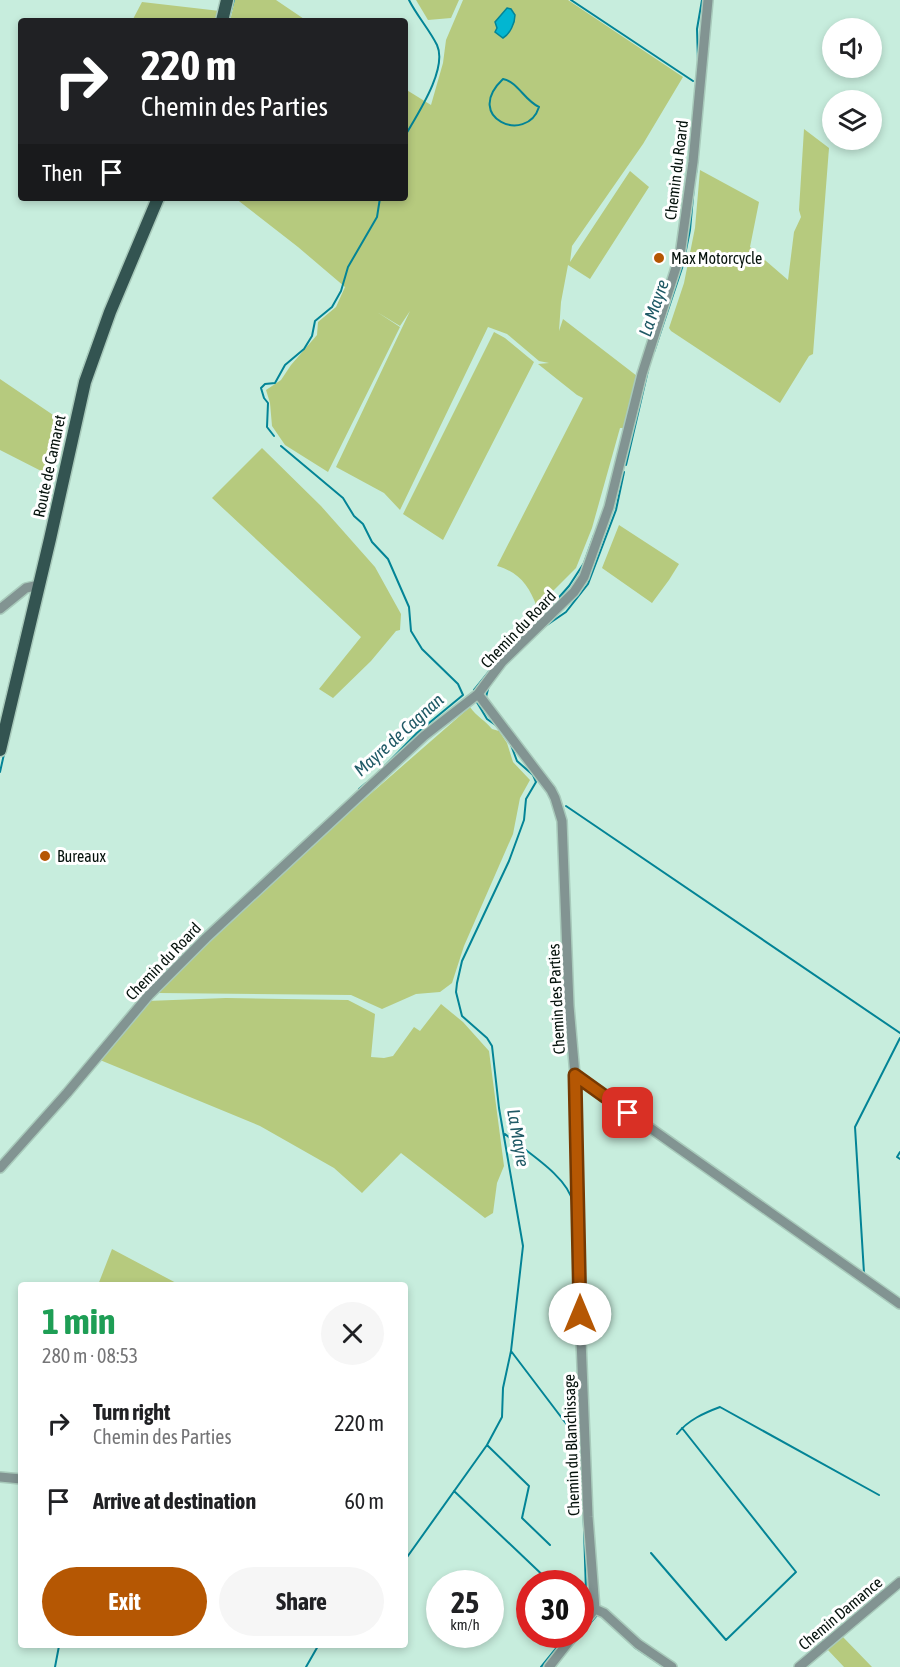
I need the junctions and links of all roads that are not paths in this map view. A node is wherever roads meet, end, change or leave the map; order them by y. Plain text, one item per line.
1 (227, 0) edge
2 (708, 0) edge
3 (223, 18) edge
4 (157, 201) edge
5 (39, 585) junction
6 (0, 609) edge
7 (478, 694) junction
8 (0, 750) edge
9 (575, 1075) junction
10 (0, 1168) edge
11 (900, 1304) edge
12 (0, 1477) edge
13 (18, 1479) edge
14 (900, 1582) edge
15 (595, 1609) joint
16 (564, 1648) edge
17 (549, 1667) edge
18 (672, 1667) edge
19 (799, 1667) edge

1 - 3 main road
2 - 7 street, Chemin du Roard
4 - 5 main road, Route de Camaret
5 - 6 street
5 - 8 main road, Route de Camaret
7 - 9 street, Chemin des Parties
7 - 10 street, Chemin du Roard
9 - 11 street, Chemin des Parties
9 - 15 street, Chemin du Blanchissage
12 - 13 street
14 - 19 street, Chemin Damance
15 - 18 street
16 - 17 street

